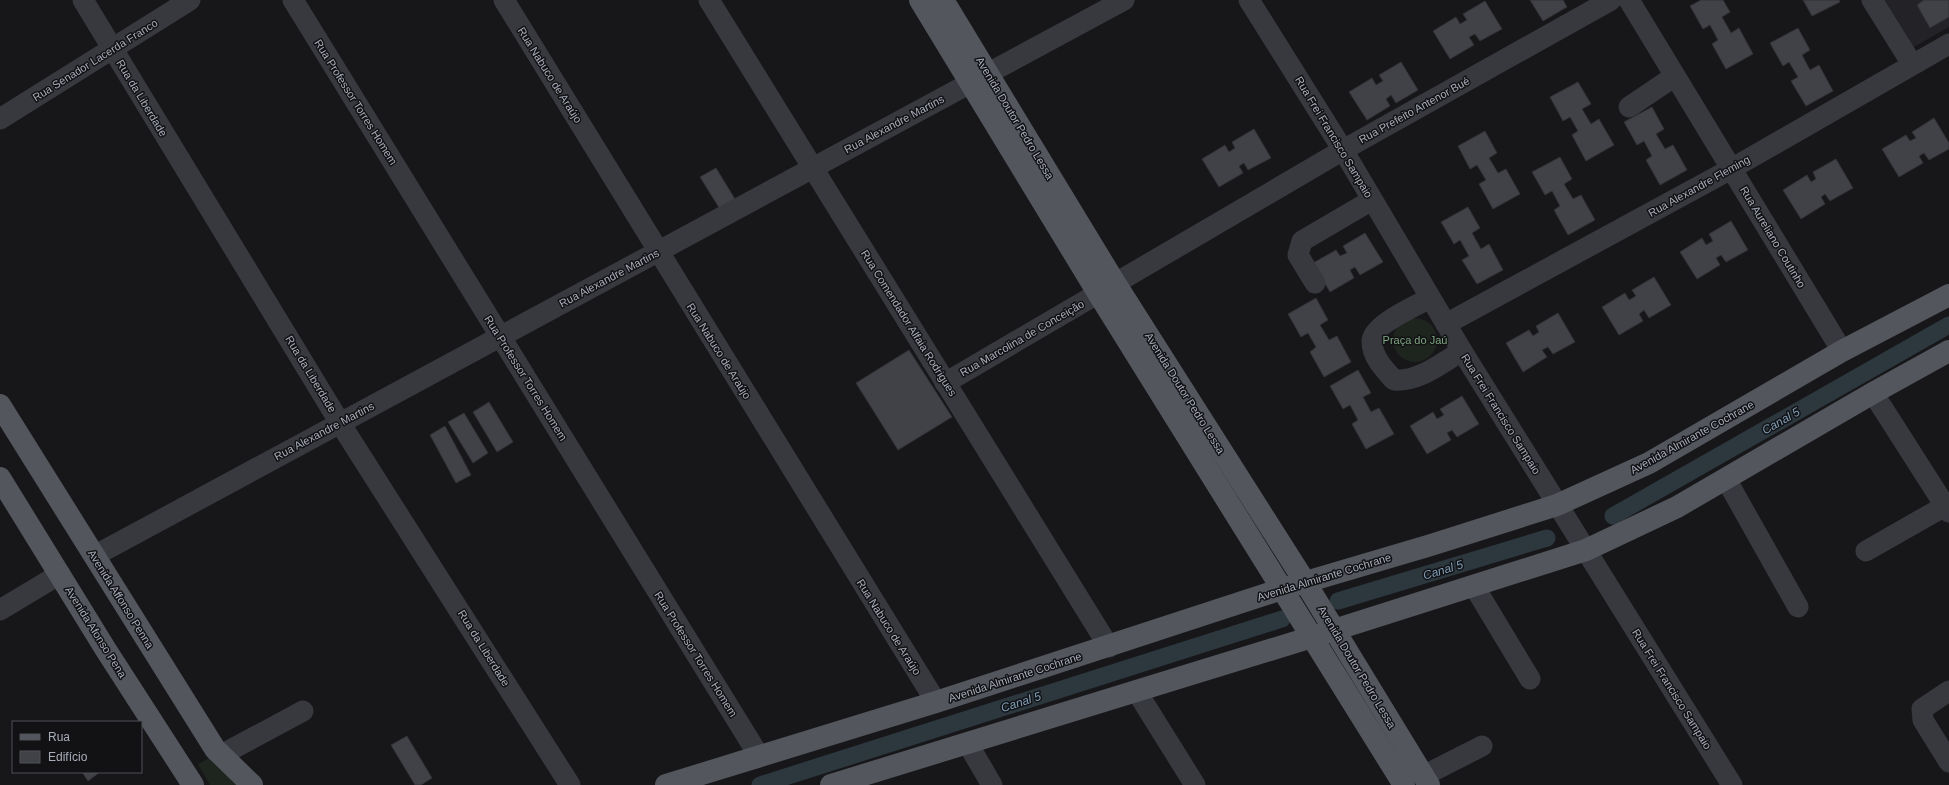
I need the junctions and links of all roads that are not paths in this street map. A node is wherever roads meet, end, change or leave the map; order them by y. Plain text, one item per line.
1 (83, 0) edge
2 (190, 0) edge
3 (293, 0) edge
4 (504, 0) edge
5 (709, 0) edge
6 (920, 0) edge
7 (943, 0) edge
8 (1124, 0) edge
9 (1249, 0) edge
10 (1611, 0) edge
11 (1629, 0) edge
12 (1872, 0) edge
13 (1949, 44) edge
14 (113, 49) junction
15 (1912, 64) junction
16 (1675, 76) junction
17 (979, 78) junction
18 (1628, 107) dead end
19 (0, 119) edge
20 (1343, 150) junction
21 (813, 168) junction
22 (1731, 169) junction
23 (1372, 200) junction
24 (658, 251) junction
25 (1315, 283) dead end
26 (1107, 288) junction
27 (1949, 295) edge
28 (1430, 298) junction
29 (1446, 324) junction
30 (500, 336) junction
31 (1462, 351) junction
32 (1842, 351) junction
33 (1949, 352) edge
34 (945, 383) junction
35 (1873, 393) junction
36 (0, 405) edge
37 (340, 423) junction
38 (0, 478) edge
39 (1726, 479) junction
40 (1560, 509) junction
41 (1947, 509) edge
42 (1584, 548) junction
43 (1866, 551) dead end
44 (94, 556) junction
45 (60, 574) junction
46 (1305, 582) junction
47 (1474, 586) junction
48 (1282, 589) junction
49 (1798, 606) dead end
50 (0, 610) edge
51 (1334, 630) junction
52 (1312, 637) junction
53 (1109, 647) junction
54 (1530, 679) dead end
55 (1949, 691) edge
56 (1137, 692) junction
57 (936, 702) junction
58 (303, 710) dead end
59 (968, 744) junction
60 (1482, 746) dead end
61 (221, 756) junction
62 (759, 756) junction
63 (1949, 762) edge
64 (1426, 780) edge
65 (193, 785) edge
66 (252, 785) edge
67 (570, 785) edge
68 (666, 785) edge
69 (831, 785) edge
70 (992, 785) edge
71 (1195, 785) edge
72 (1404, 785) edge
73 (1732, 785) edge

1 - 14 street, Rua da Liberdade
2 - 14 street, Rua Senador Lacerda Franco
3 - 30 street, Rua Professor Torres Homem
4 - 24 street, Rua Nabuco de Araújo
5 - 21 street, Rua Comendador Alfaia Rodrigues
6 - 17 main road, Avenida Doutor Pedro Lessa
7 - 17 main road, Avenida Doutor Pedro Lessa
8 - 17 street, Rua Alexandre Martins
9 - 20 street, Rua Frei Francisco Sampaio
10 - 20 street, Rua Prefeito Antenor Bué
11 - 16 street, Rua Aureliano Coutinho
12 - 15 street
13 - 15 street, Rua Alexandre Fleming
14 - 19 street, Rua Senador Lacerda Franco
14 - 37 street, Rua da Liberdade
15 - 22 street, Rua Alexandre Fleming
16 - 18 street
16 - 22 street, Rua Aureliano Coutinho
17 - 21 street, Rua Alexandre Martins
17 - 26 main road, Avenida Doutor Pedro Lessa
20 - 23 street, Rua Frei Francisco Sampaio
20 - 26 street, Rua Prefeito Antenor Bué
21 - 24 street, Rua Alexandre Martins
21 - 34 street, Rua Comendador Alfaia Rodrigues
22 - 29 street, Rua Alexandre Fleming
22 - 32 street, Rua Aureliano Coutinho
23 - 25 street
23 - 28 street, Rua Frei Francisco Sampaio
24 - 30 street, Rua Alexandre Martins
24 - 57 street, Rua Nabuco de Araújo
26 - 34 street, Rua Marcolina de Conceição
26 - 46 main road, Avenida Doutor Pedro Lessa
26 - 48 main road, Avenida Doutor Pedro Lessa
27 - 32 main road, Avenida Almirante Cochrane
28 - 29 street, Rua Frei Francisco Sampaio
28 - 31 street
29 - 31 street, Rua Frei Francisco Sampaio
30 - 37 street, Rua Alexandre Martins
30 - 62 street, Rua Professor Torres Homem
31 - 40 street, Rua Frei Francisco Sampaio
32 - 40 main road, Avenida Almirante Cochrane
33 - 35 main road
34 - 53 street, Rua Comendador Alfaia Rodrigues
35 - 39 main road
35 - 41 street
36 - 44 main road, Avenida Affonso Penna
37 - 44 street, Rua Alexandre Martins
37 - 67 street, Rua da Liberdade
38 - 45 main road, Avenida Afonso Pena
39 - 42 main road
39 - 49 street
40 - 42 street, Rua Frei Francisco Sampaio
40 - 46 main road, Avenida Almirante Cochrane
41 - 43 street
42 - 47 main road
42 - 73 street, Rua Frei Francisco Sampaio
44 - 61 main road, Avenida Affonso Penna
45 - 50 street
45 - 65 main road, Avenida Afonso Pena
46 - 48 main road, Avenida Almirante Cochrane
46 - 51 main road, Avenida Doutor Pedro Lessa
47 - 51 main road
47 - 54 street
48 - 52 main road, Avenida Doutor Pedro Lessa
48 - 53 main road, Avenida Almirante Cochrane
51 - 52 main road
51 - 64 main road, Avenida Doutor Pedro Lessa
52 - 56 main road
52 - 72 main road, Avenida Doutor Pedro Lessa
53 - 57 main road, Avenida Almirante Cochrane
55 - 63 street
56 - 59 main road
56 - 71 street
57 - 62 main road, Avenida Almirante Cochrane
58 - 61 street
59 - 69 main road
59 - 70 street
60 - 64 street
61 - 66 main road, Avenida Affonso Penna
62 - 68 main road, Avenida Almirante Cochrane

